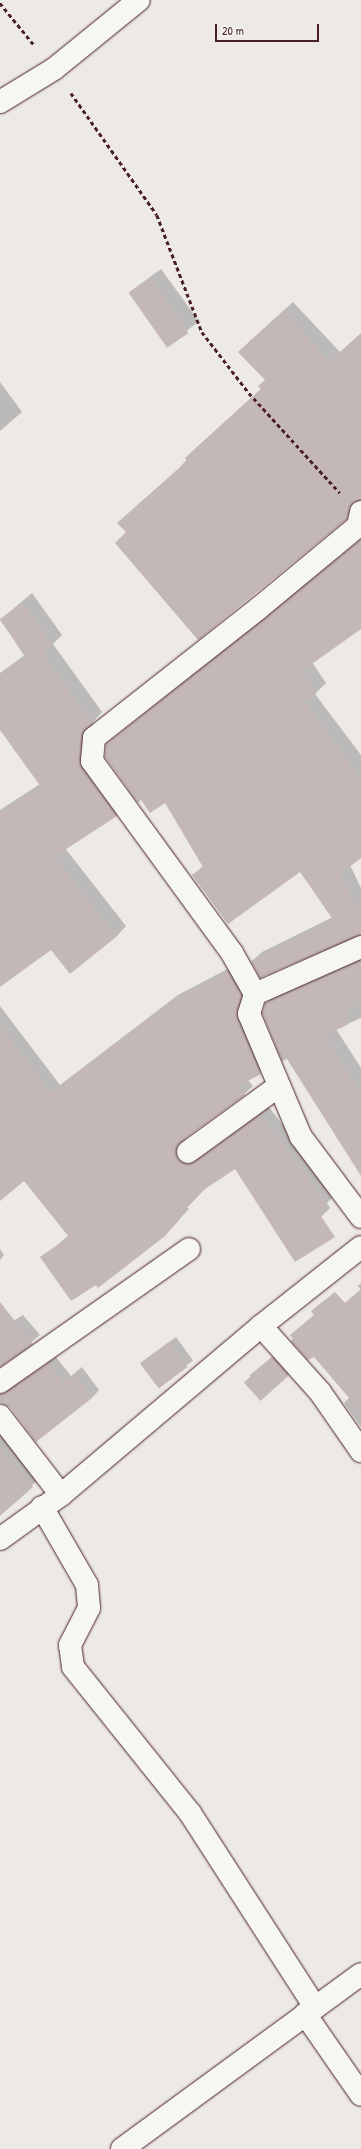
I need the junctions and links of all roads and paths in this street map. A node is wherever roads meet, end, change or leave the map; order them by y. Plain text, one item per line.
1 (139, 0) edge
2 (0, 3) edge
3 (54, 69) junction
4 (0, 102) edge
5 (360, 513) edge
6 (361, 947) edge
7 (255, 994) junction
8 (279, 1086) junction
9 (188, 1152) dead end
10 (361, 1218) edge
11 (361, 1247) edge
12 (189, 1249) dead end
13 (261, 1326) junction
14 (0, 1382) edge
15 (0, 1416) edge
16 (361, 1451) edge
17 (61, 1495) junction
18 (42, 1507) junction
19 (0, 1538) edge
20 (361, 1974) edge
21 (310, 2010) junction
22 (361, 2095) edge
23 (122, 2149) edge

1 - 3 street
2 - 3 path
3 - 4 street
3 - 5 path
5 - 7 street
6 - 7 street
7 - 8 street
8 - 9 street
8 - 10 street
11 - 13 street
12 - 14 street
13 - 16 street
13 - 17 street
15 - 17 street
17 - 18 street
18 - 19 street
18 - 21 street
20 - 21 street
21 - 22 street
21 - 23 street

